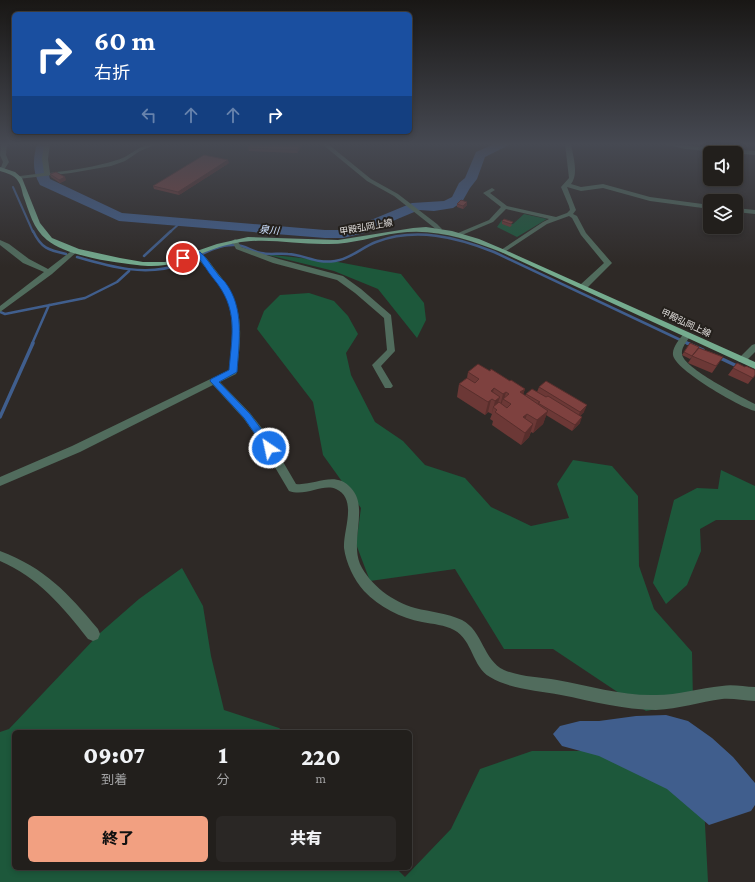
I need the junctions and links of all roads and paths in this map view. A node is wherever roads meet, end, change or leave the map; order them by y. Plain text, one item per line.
1 (23, 185) edge
2 (378, 185) edge
3 (565, 185) edge
4 (569, 185) edge
5 (492, 190) dead end
6 (703, 206) edge
7 (505, 207) junction
8 (743, 211) edge
9 (755, 212) edge
10 (569, 214) junction
11 (557, 219) junction
12 (439, 229) junction
13 (460, 234) junction
14 (0, 242) edge
15 (236, 244) junction
16 (76, 250) junction
17 (503, 251) junction
18 (200, 256) junction
19 (49, 272) junction
20 (583, 287) junction
21 (0, 310) edge
22 (685, 338) junction
23 (755, 347) edge
24 (742, 360) junction
25 (755, 366) edge
26 (214, 381) junction
27 (388, 386) dead end
28 (755, 408) edge
29 (0, 482) edge
30 (0, 556) edge
31 (93, 634) dead end
32 (755, 694) edge

1 - 16 main road, 甲殿弘岡上線
2 - 12 street
3 - 10 street
4 - 6 street
5 - 7 street
7 - 11 street
7 - 13 street
8 - 9 street
10 - 11 street
10 - 20 street
11 - 17 street
12 - 13 main road, 甲殿弘岡上線
12 - 15 main road, 甲殿弘岡上線
13 - 17 main road, 甲殿弘岡上線
14 - 19 street
15 - 18 main road, 甲殿弘岡上線
15 - 27 street
16 - 18 main road, 甲殿弘岡上線
16 - 19 street
17 - 20 main road, 甲殿弘岡上線
18 - 26 street
19 - 21 street
20 - 22 main road, 甲殿弘岡上線
22 - 24 main road, 甲殿弘岡上線
22 - 28 street
23 - 24 street
24 - 25 main road, 甲殿弘岡上線
26 - 29 street
26 - 32 street
30 - 31 street

